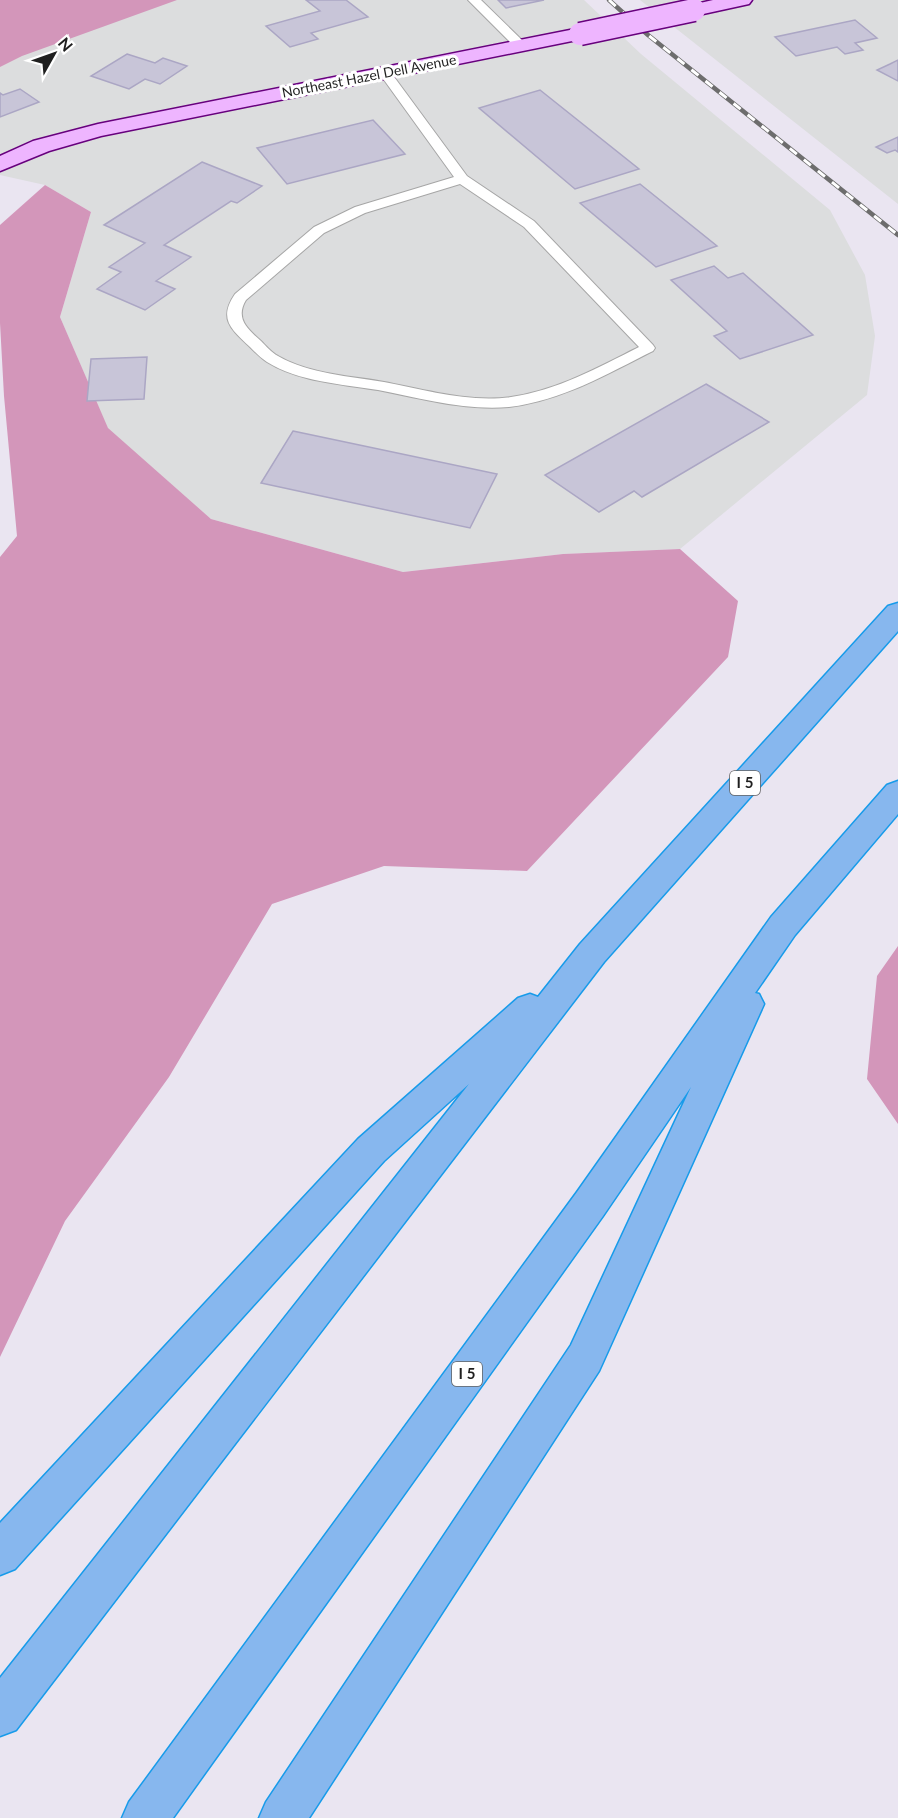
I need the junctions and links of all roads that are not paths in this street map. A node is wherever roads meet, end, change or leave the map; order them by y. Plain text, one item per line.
1 (474, 0) edge
2 (742, 0) edge
3 (521, 46) junction
4 (385, 73) junction
5 (0, 164) edge
6 (462, 179) junction
7 (898, 613) edge
8 (898, 793) edge
9 (783, 926) junction
10 (592, 953) junction
11 (0, 1554) edge
12 (0, 1714) edge
13 (145, 1818) edge
14 (282, 1818) edge

1 - 3 lane
2 - 3 street, Northeast Hazel Dell Avenue, bridge
3 - 4 street, Northeast Hazel Dell Avenue
4 - 5 street, Northeast Hazel Dell Avenue
4 - 6 lane
6 - 6 lane
7 - 10 highway, I 5
8 - 9 highway, I 5
9 - 13 highway, I 5
9 - 14 highway
10 - 11 highway
10 - 12 highway, I 5

